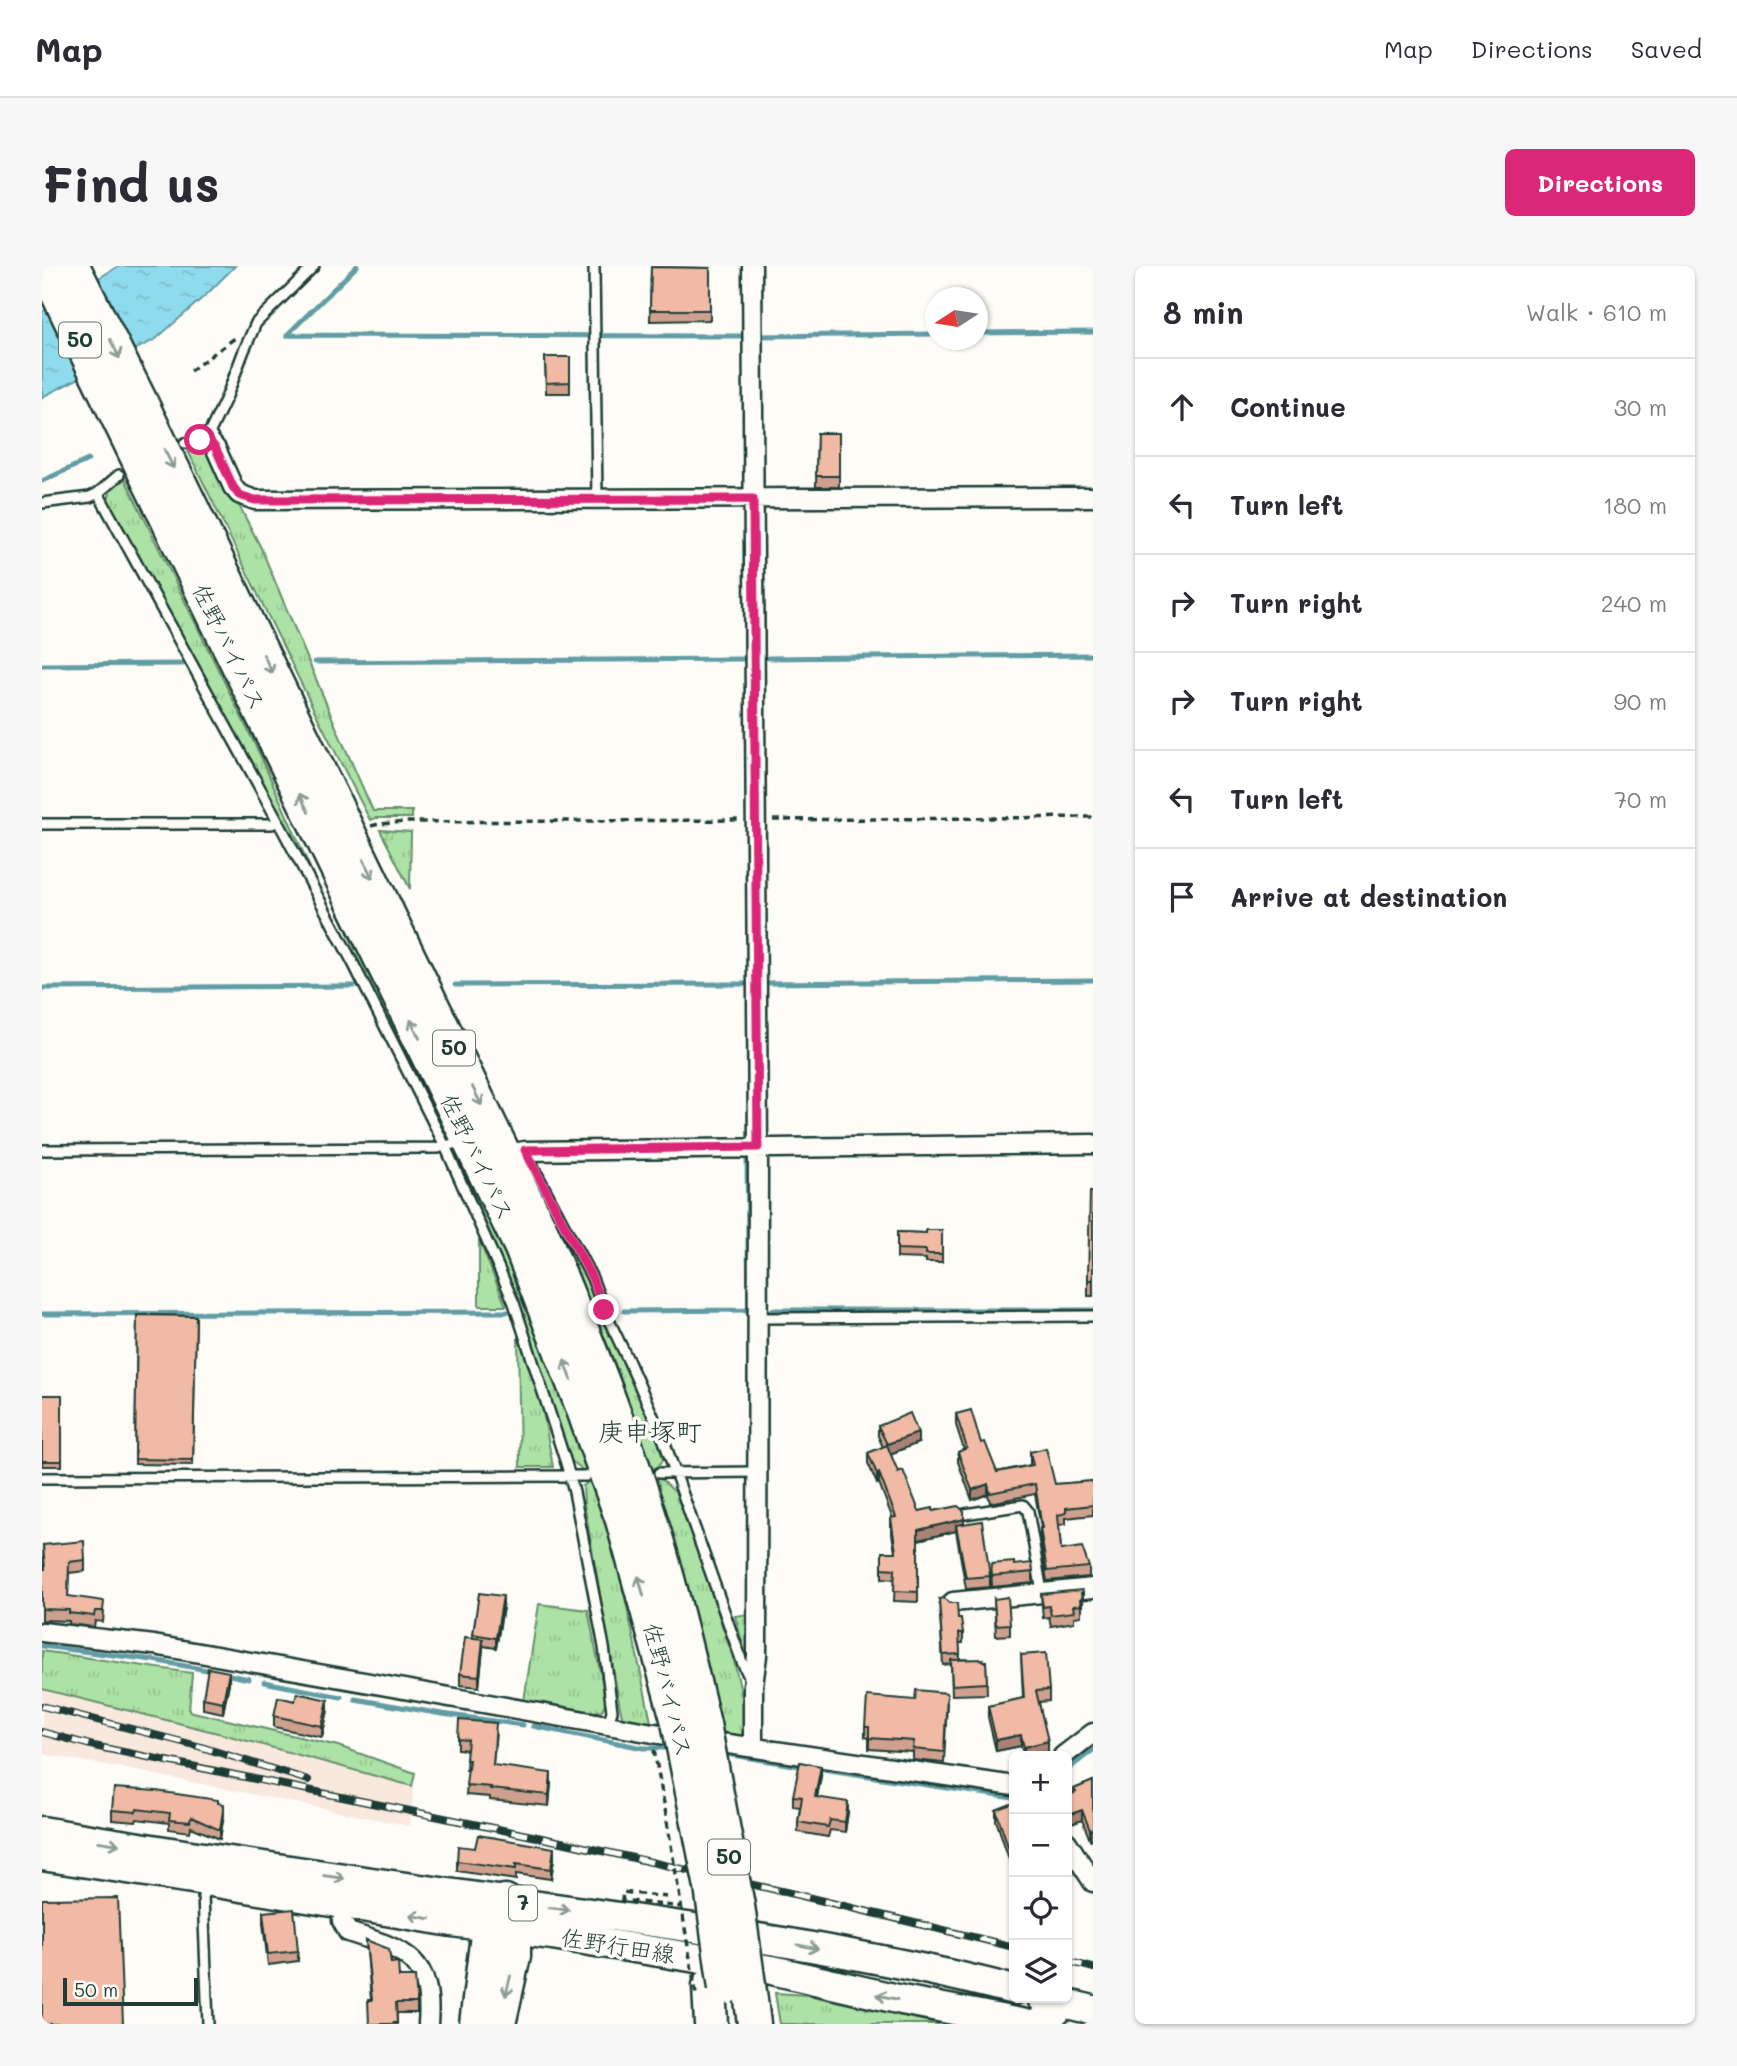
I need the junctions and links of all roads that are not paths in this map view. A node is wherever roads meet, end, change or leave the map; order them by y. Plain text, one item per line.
1 (314, 266) edge
2 (594, 266) edge
3 (752, 266) edge
4 (54, 267) edge
5 (127, 404) junction
6 (207, 438) junction
7 (185, 443) dead end
8 (119, 475) dead end
9 (98, 493) junction
10 (1093, 497) edge
11 (597, 499) junction
12 (753, 499) junction
13 (42, 503) edge
14 (278, 821) junction
15 (42, 824) edge
16 (458, 1143) junction
17 (1093, 1144) edge
18 (758, 1147) junction
19 (42, 1150) edge
20 (515, 1152) junction
21 (1093, 1316) edge
22 (758, 1318) junction
23 (674, 1472) junction
24 (759, 1472) junction
25 (659, 1473) dead end
26 (569, 1475) junction
27 (586, 1476) dead end
28 (42, 1478) edge
29 (965, 1514) edge
30 (1093, 1588) edge
31 (1042, 1592) junction
32 (953, 1602) edge
33 (42, 1632) edge
34 (753, 1685) junction
35 (681, 1723) junction
36 (608, 1724) junction
37 (1093, 1733) edge
38 (753, 1747) junction
39 (1070, 1751) edge
40 (1009, 1785) edge
41 (42, 1831) edge
42 (1072, 1850) edge
43 (42, 1856) edge
44 (205, 1870) junction
45 (1093, 1882) edge
46 (502, 1919) junction
47 (342, 1921) dead end
48 (1009, 1989) edge
49 (736, 1996) edge
50 (1093, 2010) edge
51 (1052, 2012) edge
52 (208, 2024) edge
53 (428, 2024) edge
54 (476, 2024) edge
55 (499, 2024) edge
56 (711, 2024) edge
57 (728, 2024) edge
58 (754, 2024) edge
59 (1026, 2024) edge

1 - 6 lane
2 - 11 lane
3 - 12 street
4 - 5 highway, 佐野バイパス / 50
16 -> 5 highway, 佐野バイパス / 50
5 -> 20 highway, 佐野バイパス / 50
6 - 7 lane
6 - 11 street
8 - 9 lane
9 - 13 lane
9 - 14 lane
10 - 12 street
11 - 12 street
12 - 18 street
14 - 15 lane
14 - 16 lane
16 - 19 lane
16 - 26 lane
35 -> 16 highway, 佐野バイパス / 50
17 - 18 street
18 - 20 street
18 - 22 street
20 - 23 lane
20 - 35 highway, 佐野バイパス / 50
21 - 22 lane
22 - 24 street
23 - 24 lane
23 - 25 lane
23 - 34 lane
24 - 34 street
26 - 27 lane
26 - 28 lane
26 - 36 lane
29 - 31 lane
30 - 31 street
31 - 32 street
33 - 36 street
34 - 38 street
35 - 49 highway, 佐野バイパス / 50, bridge
35 - 49 highway, 佐野バイパス / 50, bridge
36 - 38 street
37 - 39 street
38 - 40 street
41 -> 44 main road, 佐野行田線 / 7
42 - 45 street
43 - 44 main road, 佐野行田線 / 7
44 - 46 main road, 佐野行田線 / 7
44 - 52 lane
46 -> 48 main road, 佐野行田線 / 7
46 - 54 highway
46 -> 55 highway
59 -> 46 main road, 佐野行田線 / 7
47 - 53 street
49 - 56 highway
49 - 57 highway, 佐野バイパス / 50
49 - 58 highway, 佐野バイパス / 50
50 - 51 main road

